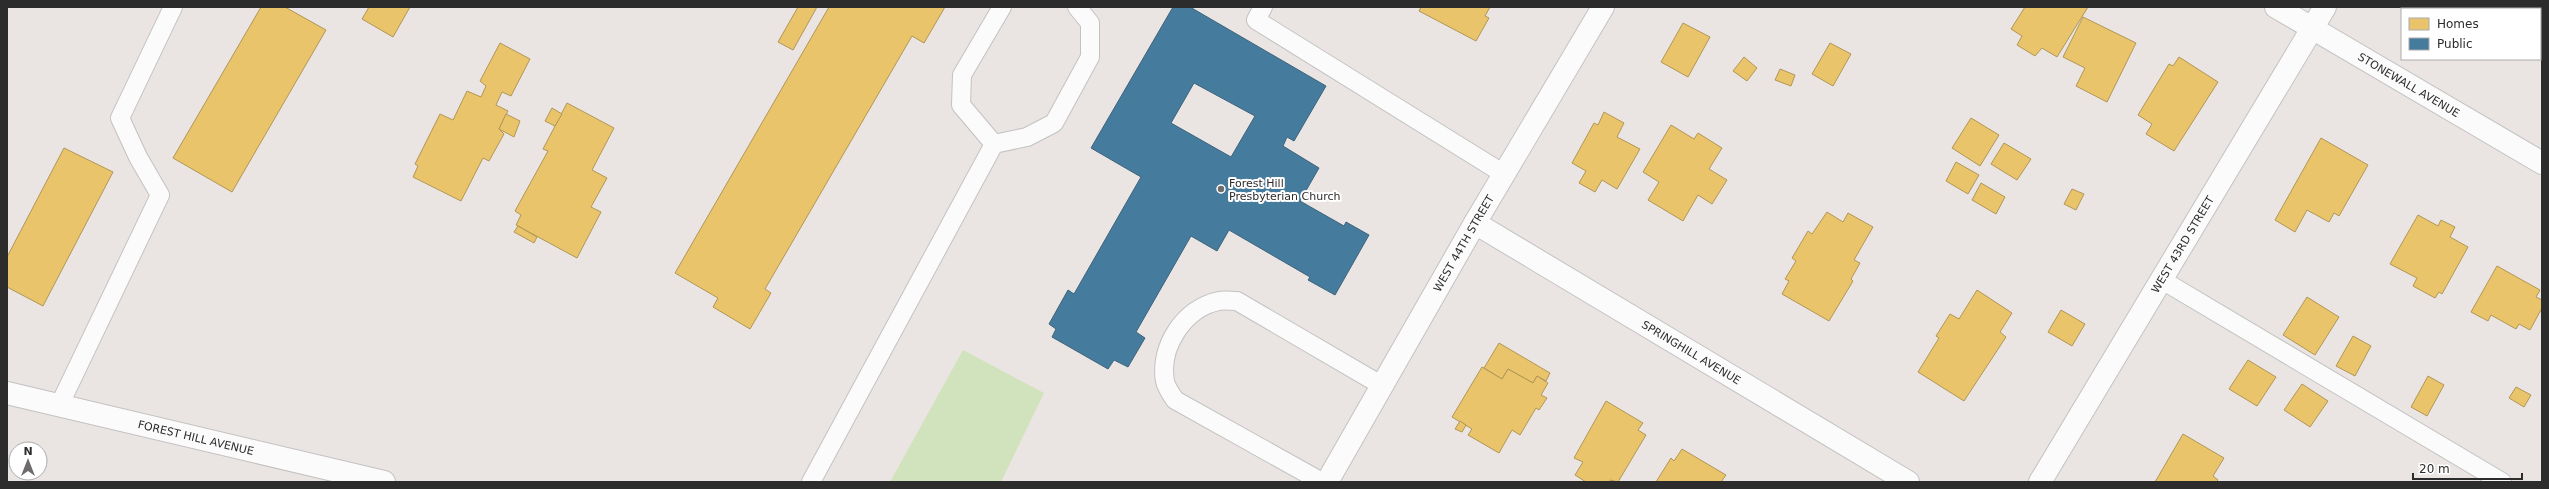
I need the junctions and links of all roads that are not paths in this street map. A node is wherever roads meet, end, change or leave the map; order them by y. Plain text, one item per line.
1 (174, 7) edge
2 (1002, 7) edge
3 (1263, 7) edge
4 (1603, 7) edge
5 (2276, 7) edge
6 (2325, 7) edge
7 (1079, 8) edge
8 (2312, 29) junction
9 (994, 144) junction
10 (2542, 163) edge
11 (1504, 174) junction
12 (1475, 223) junction
13 (2162, 280) junction
14 (1381, 385) junction
15 (7, 393) edge
16 (59, 406) junction
17 (384, 482) edge
18 (811, 482) edge
19 (1322, 482) edge
20 (1326, 482) edge
21 (1908, 482) edge
22 (2040, 482) edge
23 (2502, 482) edge

1 - 16 lane
2 - 9 lane
3 - 11 lane
4 - 11 street, WEST 44TH STREET
5 - 8 street, STONEWALL AVENUE
6 - 8 street, WEST 43RD STREET
7 - 9 lane
8 - 10 street, STONEWALL AVENUE
8 - 13 street, WEST 43RD STREET
9 - 18 lane
11 - 12 street, WEST 44TH STREET
12 - 14 street, WEST 44TH STREET
12 - 21 street, SPRINGHILL AVENUE
13 - 22 street, WEST 43RD STREET
13 - 23 lane
14 - 19 lane
14 - 20 street, WEST 44TH STREET
15 - 16 street, FOREST HILL AVENUE
16 - 17 street, FOREST HILL AVENUE

